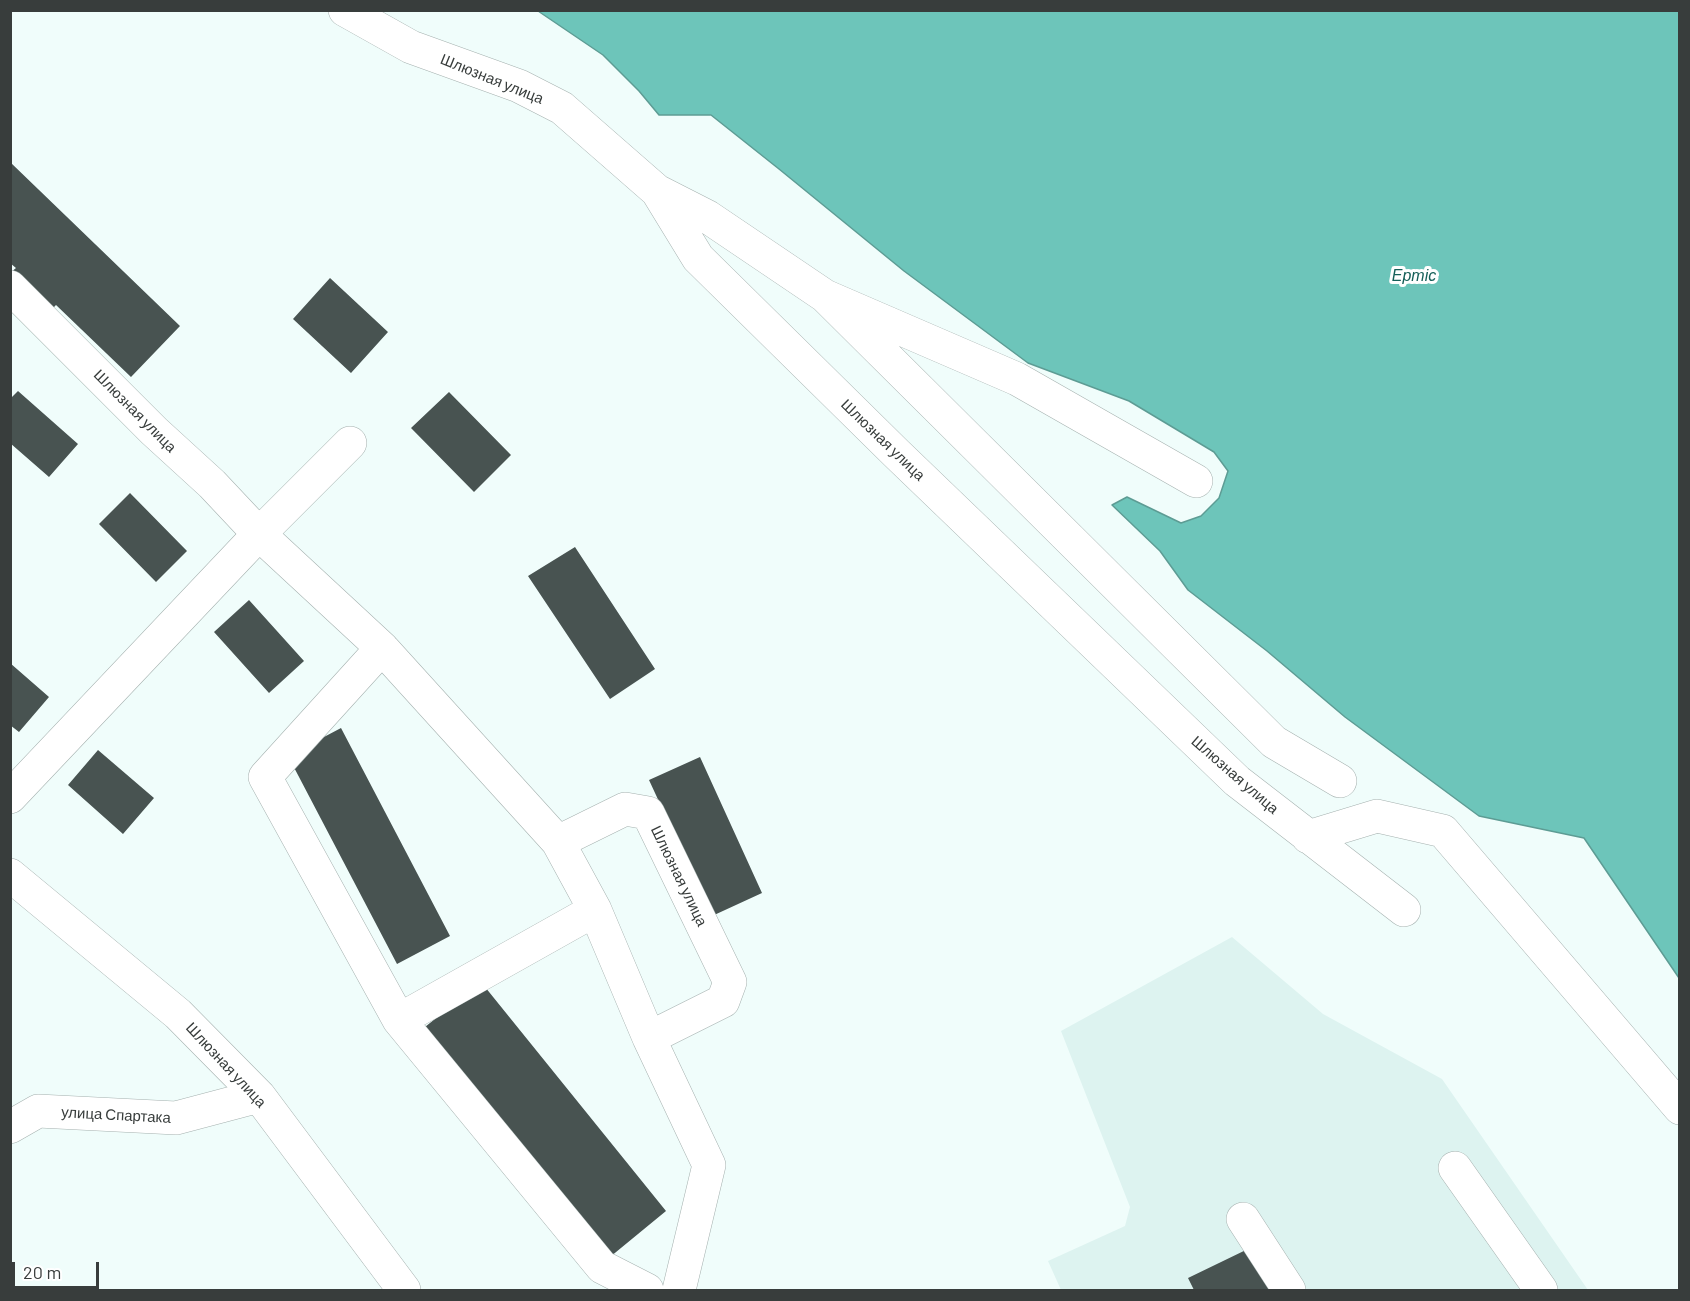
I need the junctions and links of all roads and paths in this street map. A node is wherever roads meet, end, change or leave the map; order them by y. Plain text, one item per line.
1 (345, 10) edge
2 (397, 10) edge
3 (411, 47) junction
4 (657, 191) junction
5 (10, 287) edge
6 (825, 296) junction
7 (350, 443) dead end
8 (1196, 481) dead end
9 (259, 534) junction
10 (382, 648) junction
11 (1340, 781) dead end
12 (10, 797) edge
13 (1308, 837) junction
14 (558, 842) junction
15 (10, 875) edge
16 (595, 910) junction
17 (1404, 910) dead end
18 (399, 1020) junction
19 (649, 1038) junction
20 (259, 1096) junction
21 (1680, 1108) edge
22 (10, 1127) edge
23 (1455, 1168) dead end
24 (1243, 1219) dead end
25 (404, 1290) edge
26 (647, 1290) edge
27 (679, 1290) edge
28 (1289, 1290) edge
29 (1540, 1290) edge

1 - 3 street, Шлюзная улица
2 - 3 street
3 - 4 street, Шлюзная улица
4 - 6 street
4 - 13 street, Шлюзная улица
5 - 9 street, Шлюзная улица
6 - 8 street
6 - 11 street
7 - 9 street
9 - 10 street, Шлюзная улица
9 - 12 street
10 - 14 street, Шлюзная улица
10 - 18 street
13 - 17 street, Шлюзная улица
13 - 21 street
14 - 16 street
14 - 19 street, Шлюзная улица
15 - 20 street, Шлюзная улица
16 - 18 street
16 - 19 street
18 - 26 street
19 - 27 street
20 - 22 street, улица Спартака
20 - 25 street, Шлюзная улица
23 - 29 street
24 - 28 street

